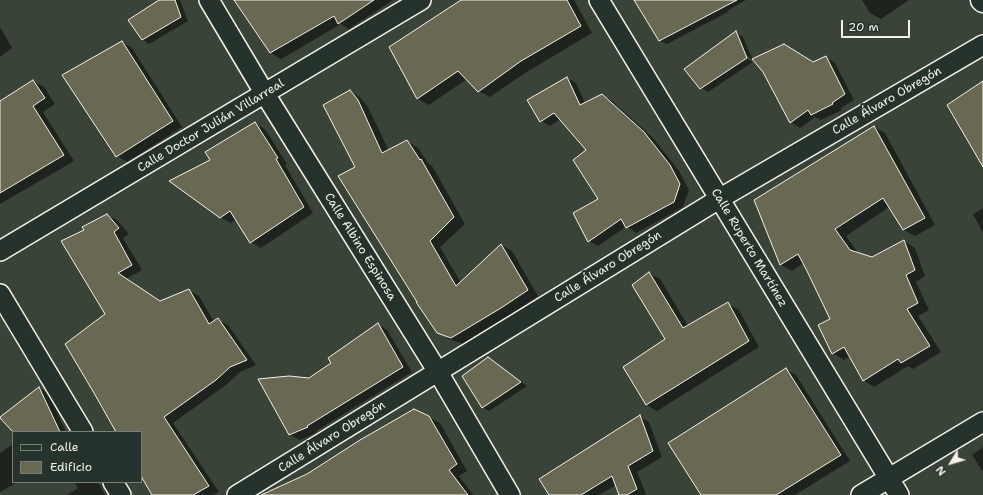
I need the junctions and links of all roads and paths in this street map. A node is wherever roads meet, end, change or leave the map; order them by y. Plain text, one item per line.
1 (209, 0) edge
2 (421, 0) edge
3 (599, 0) edge
4 (983, 45) edge
5 (265, 94) junction
6 (719, 199) junction
7 (0, 251) edge
8 (0, 294) edge
9 (438, 372) junction
10 (983, 422) edge
11 (82, 431) edge
12 (889, 478) junction
13 (114, 483) edge
14 (121, 495) edge
15 (237, 495) edge
16 (510, 495) edge
17 (861, 495) edge
18 (899, 495) edge

1 - 5 street, Calle Albino Espinosa
2 - 5 street, Calle Doctor Julián Villarreal
3 - 6 street, Calle Ruperto Martínez
4 - 6 street, Calle Álvaro Obregón
5 - 7 street, Calle Doctor Julián Villarreal
5 - 9 street, Calle Albino Espinosa
6 - 9 street, Calle Álvaro Obregón
6 - 12 street, Calle Ruperto Martínez
8 - 11 street
9 - 15 street, Calle Álvaro Obregón
9 - 16 street, Calle Albino Espinosa
10 - 12 street
12 - 17 street
12 - 18 street, Calle Ruperto Martínez
13 - 14 street

